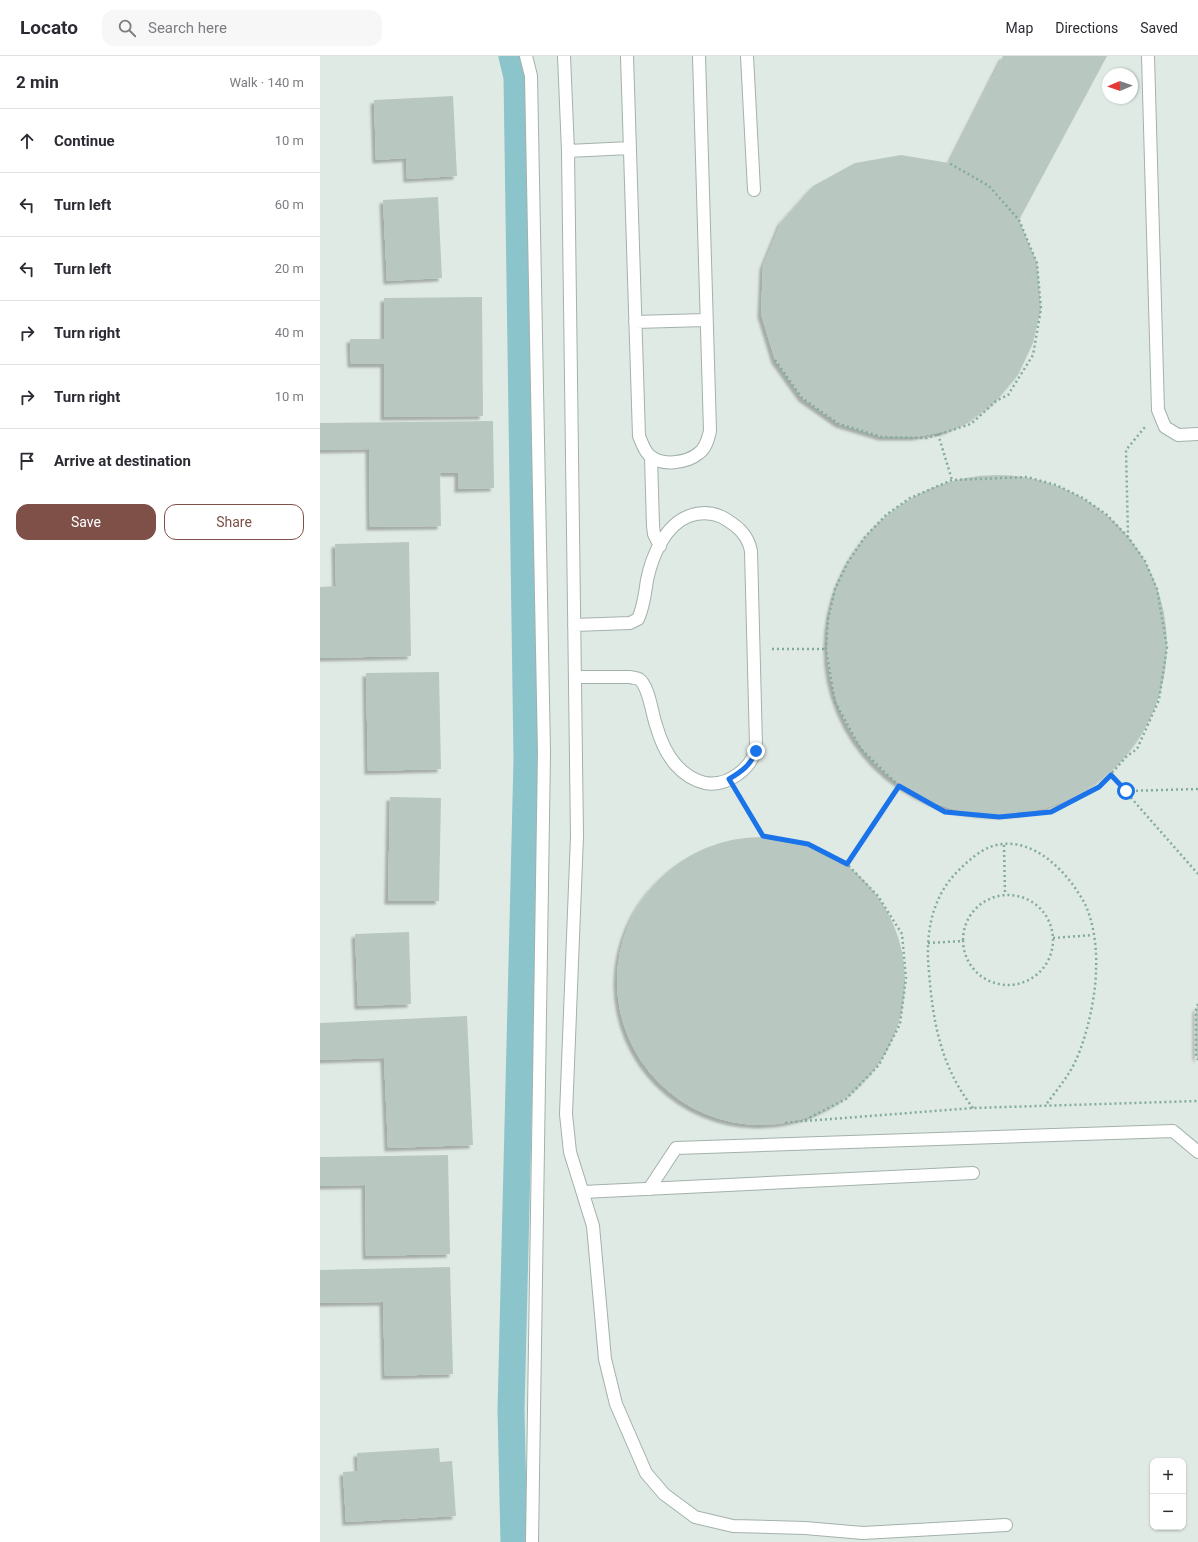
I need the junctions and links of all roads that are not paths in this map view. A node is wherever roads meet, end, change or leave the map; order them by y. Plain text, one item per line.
1 (526, 56) edge
2 (564, 56) edge
3 (627, 56) edge
4 (699, 56) edge
5 (747, 56) edge
6 (1148, 56) edge
7 (630, 148) junction
8 (568, 151) junction
9 (754, 190) dead end
10 (706, 320) junction
11 (635, 322) junction
12 (1198, 434) edge
13 (651, 457) junction
14 (660, 546) junction
15 (574, 626) junction
16 (575, 677) junction
17 (1198, 1152) edge
18 (973, 1173) dead end
19 (649, 1189) junction
20 (583, 1192) junction
21 (1006, 1525) dead end
22 (532, 1542) edge

1 - 22 street
2 - 8 street
3 - 7 street
4 - 10 street
5 - 9 street
6 - 12 street
7 - 8 street
7 - 11 street
8 - 15 street
10 - 11 street
10 - 13 street
11 - 13 street
13 - 14 street
14 - 15 street
14 - 16 street
15 - 16 street
16 - 20 street
17 - 19 street
18 - 19 street
19 - 20 street
20 - 21 street

